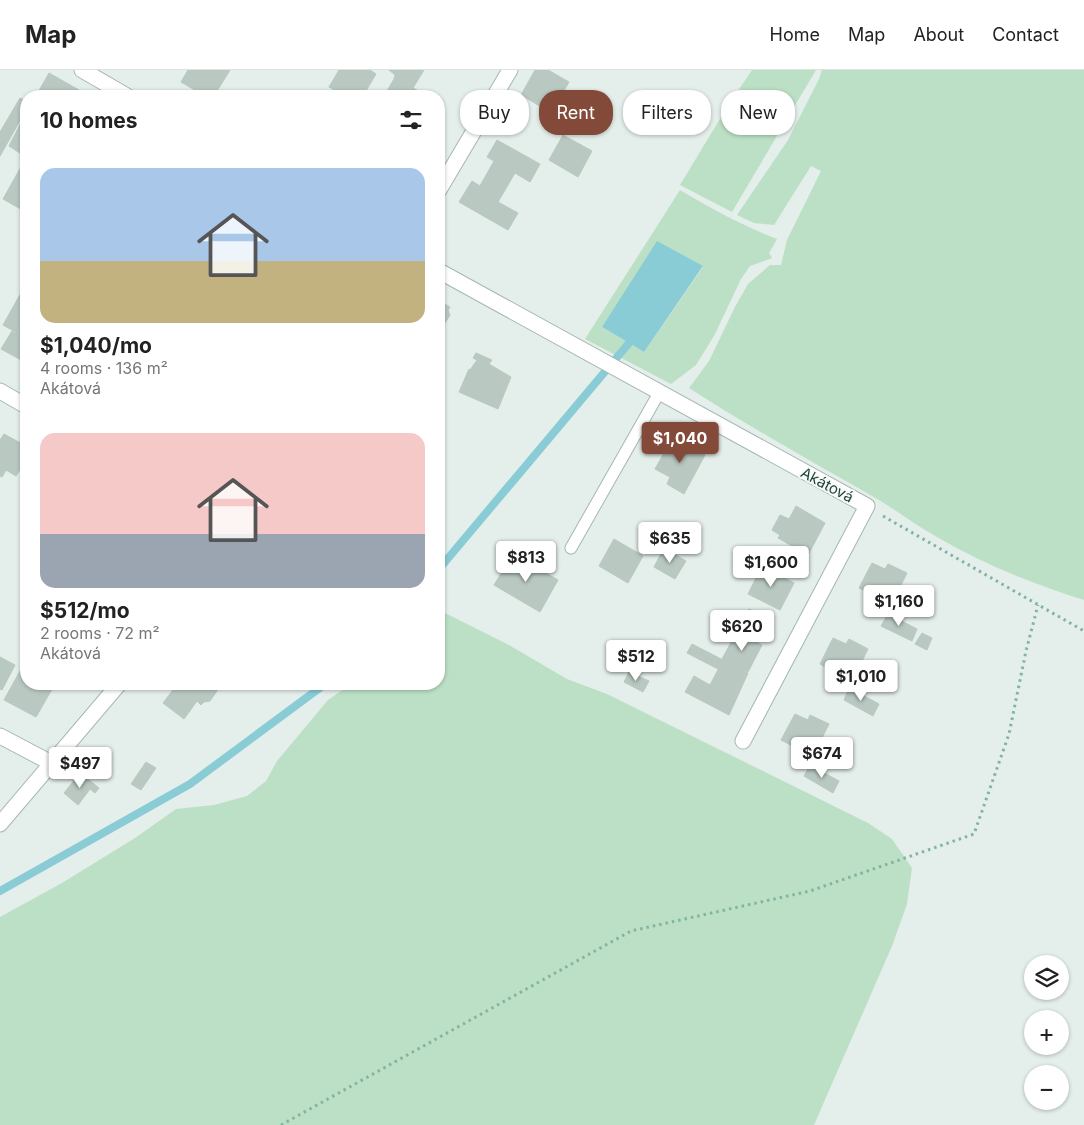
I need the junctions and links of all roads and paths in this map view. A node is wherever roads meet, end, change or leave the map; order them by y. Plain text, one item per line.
1 (82, 70) edge
2 (510, 70) edge
3 (117, 90) edge
4 (445, 180) edge
5 (445, 274) edge
6 (0, 391) edge
7 (659, 393) junction
8 (20, 403) edge
9 (867, 506) junction
10 (571, 548) dead end
11 (1038, 605) junction
12 (1084, 632) edge
13 (115, 690) edge
14 (0, 736) edge
15 (743, 741) dead end
16 (52, 764) junction
17 (0, 824) edge
18 (281, 1125) edge

1 - 3 street
2 - 4 street
5 - 7 street, Akátová
6 - 8 street
7 - 9 street, Akátová
7 - 10 lane
9 - 11 path
9 - 15 street, Akátová
11 - 12 path
11 - 18 path
13 - 16 street
14 - 16 street
16 - 17 street

